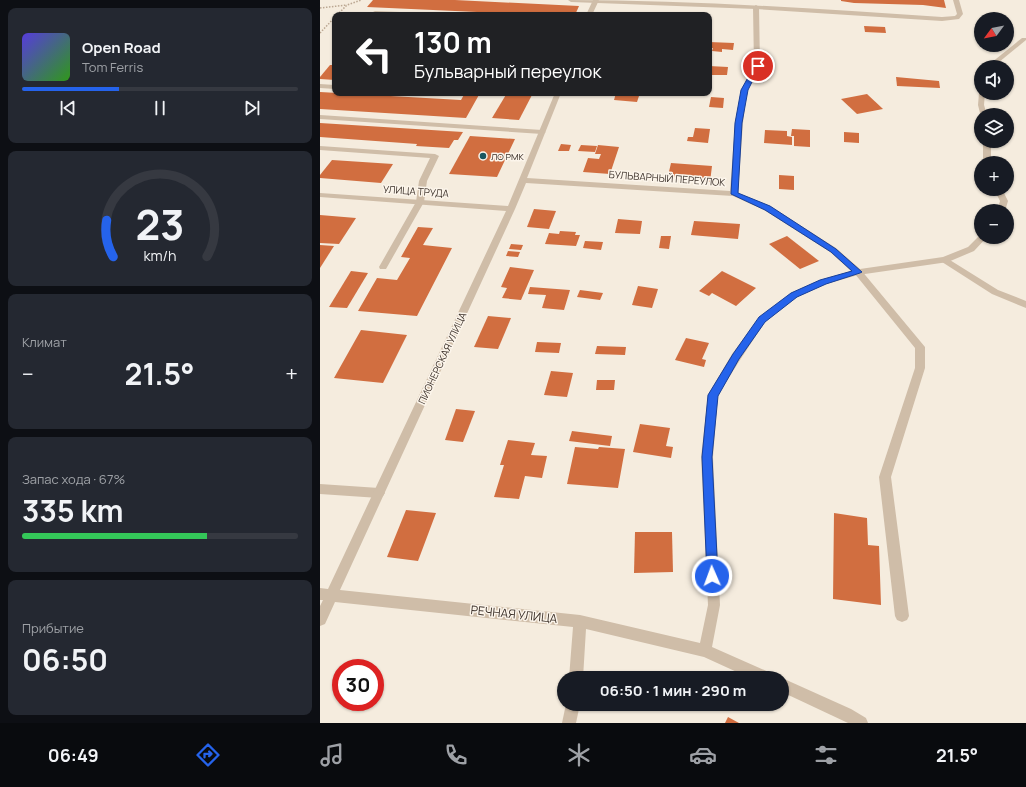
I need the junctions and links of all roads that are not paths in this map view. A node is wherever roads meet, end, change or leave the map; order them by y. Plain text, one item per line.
1 (571, 0) edge
2 (595, 0) edge
3 (956, 0) edge
4 (756, 7) junction
5 (591, 12) edge
6 (1024, 39) dead end
7 (998, 60) edge
8 (320, 86) edge
9 (332, 87) edge
10 (557, 96) edge
11 (320, 117) edge
12 (542, 132) junction
13 (320, 148) edge
14 (523, 180) junction
15 (734, 194) junction
16 (320, 195) edge
17 (420, 202) junction
18 (511, 209) junction
19 (975, 244) edge
20 (945, 260) junction
21 (383, 267) dead end
22 (858, 272) junction
23 (1026, 306) edge
24 (320, 489) edge
25 (379, 493) junction
26 (326, 595) edge
27 (902, 616) dead end
28 (320, 620) edge
29 (580, 621) junction
30 (705, 650) junction
31 (576, 671) edge
32 (751, 671) edge
33 (789, 688) edge
34 (572, 711) edge
35 (569, 723) edge
36 (861, 723) edge

1 - 2 street
2 - 4 street
2 - 5 street
3 - 4 street
4 - 15 street
6 - 7 street
8 - 9 street
10 - 12 street, ПИОНЕРСКАЯ УЛИЦА
11 - 12 street
12 - 14 street, ПИОНЕРСКАЯ УЛИЦА
13 - 17 street
14 - 15 street, БУЛЬВАРНЫЙ ПЕРЕУЛОК
14 - 18 street, ПИОНЕРСКАЯ УЛИЦА
15 - 22 street, БУЛЬВАРНЫЙ ПЕРЕУЛОК
16 - 17 street, УЛИЦА ТРУДА
17 - 18 street, УЛИЦА ТРУДА
17 - 21 street
18 - 25 street, ПИОНЕРСКАЯ УЛИЦА
19 - 20 street
20 - 22 street
20 - 23 street
22 - 27 street, БУЛЬВАРНЫЙ ПЕРЕУЛОК
22 - 30 street
24 - 25 street
25 - 26 street, ПИОНЕРСКАЯ УЛИЦА
26 - 28 street, ПИОНЕРСКАЯ УЛИЦА
26 - 29 street, РЕЧНАЯ УЛИЦА
29 - 30 street, РЕЧНАЯ УЛИЦА
29 - 31 street
30 - 32 street, РЕЧНАЯ УЛИЦА
33 - 36 street
34 - 35 street

